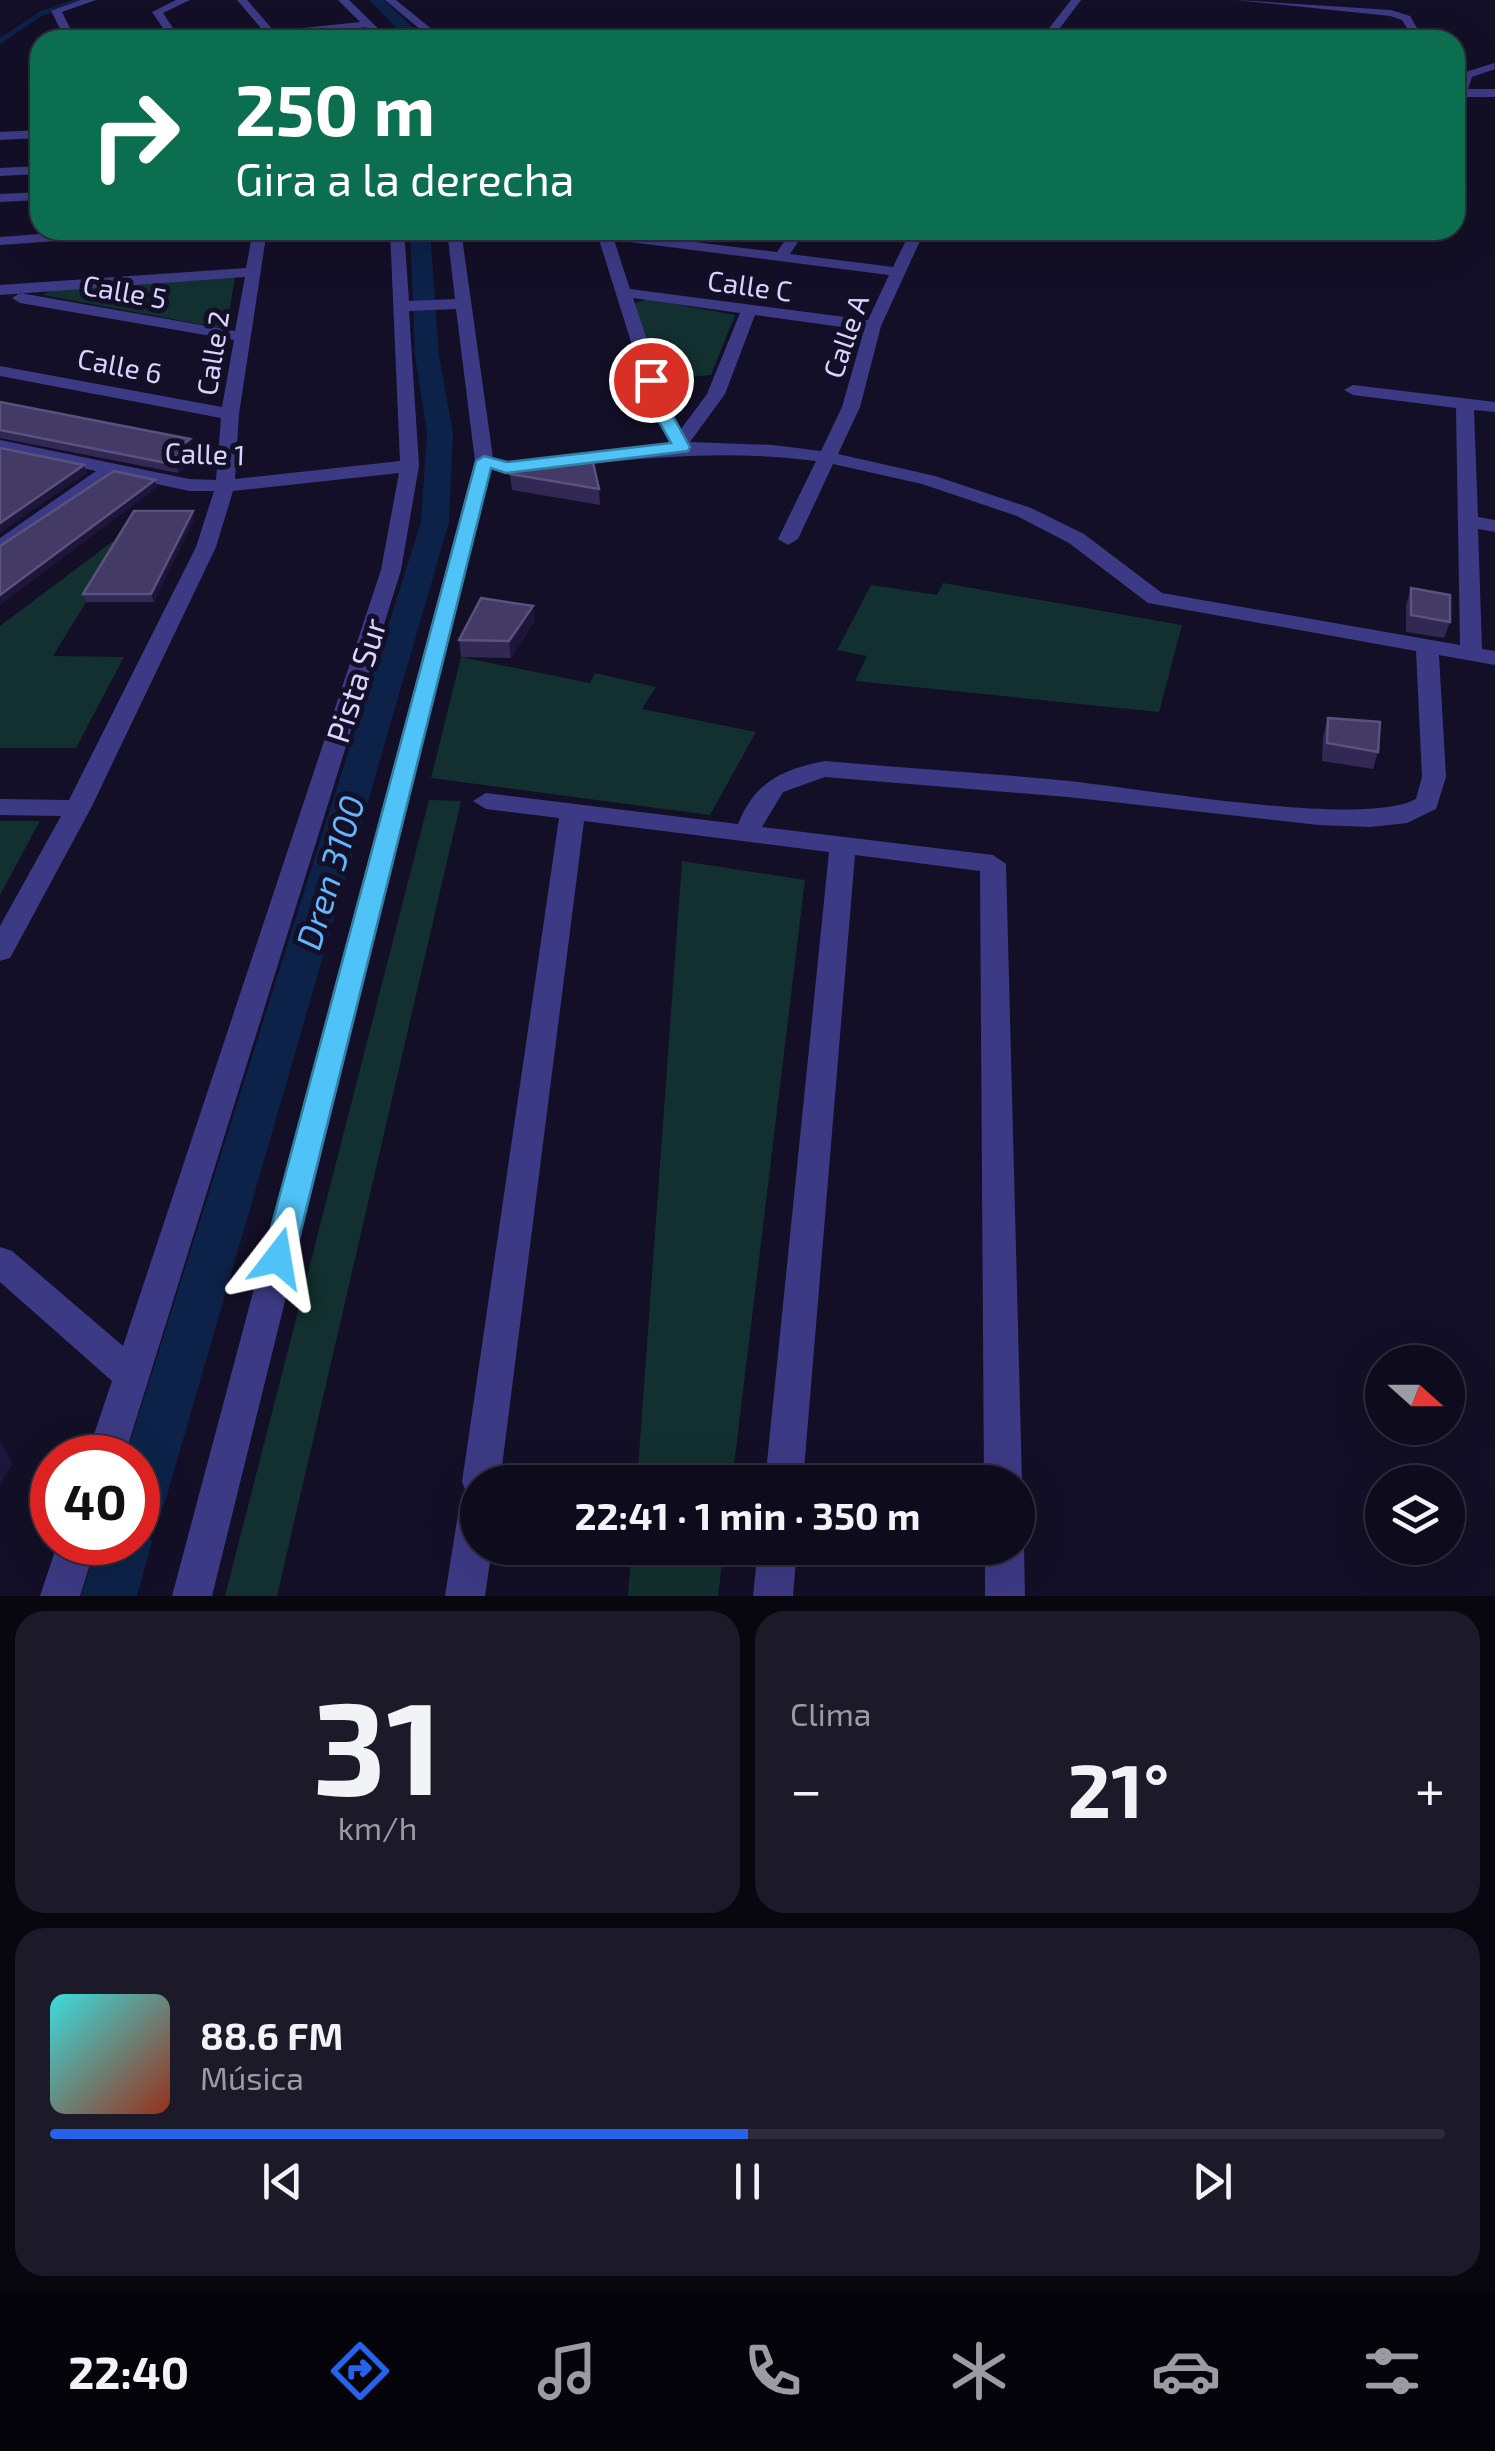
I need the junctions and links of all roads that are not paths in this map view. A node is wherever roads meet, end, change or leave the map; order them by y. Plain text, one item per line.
1 (92, 0) edge
2 (185, 0) edge
3 (242, 0) edge
4 (343, 0) edge
5 (390, 0) edge
6 (1076, 0) edge
7 (1240, 0) edge
8 (56, 14) junction
9 (43, 17) dead end
10 (369, 24) junction
11 (65, 30) edge
12 (170, 30) edge
13 (269, 30) edge
14 (326, 30) edge
15 (375, 30) edge
16 (428, 30) edge
17 (1053, 30) edge
18 (1413, 30) edge
19 (1466, 61) dead end
20 (1494, 66) edge
21 (1465, 81) edge
22 (1465, 93) edge
23 (1495, 93) edge
24 (30, 134) edge
25 (0, 136) edge
26 (30, 170) edge
27 (0, 172) edge
28 (30, 196) edge
29 (0, 198) edge
30 (30, 239) edge
31 (258, 240) edge
32 (398, 240) edge
33 (455, 240) edge
34 (606, 240) edge
35 (658, 240) edge
36 (792, 240) edge
37 (913, 240) edge
38 (0, 241) edge
39 (780, 258) junction
40 (253, 272) junction
41 (898, 272) junction
42 (0, 292) edge
43 (621, 292) junction
44 (458, 303) junction
45 (406, 307) junction
46 (749, 310) junction
47 (873, 326) junction
48 (242, 337) junction
49 (0, 370) edge
50 (1353, 390) dead end
51 (1465, 404) junction
52 (1495, 408) edge
53 (660, 409) junction
54 (706, 411) junction
55 (230, 414) junction
56 (0, 446) edge
57 (681, 446) junction
58 (823, 459) junction
59 (484, 461) junction
60 (410, 466) junction
61 (110, 470) junction
62 (225, 486) junction
63 (1468, 522) junction
64 (1495, 526) edge
65 (788, 539) dead end
66 (0, 547) edge
67 (1427, 646) junction
68 (1471, 654) junction
69 (1495, 658) edge
70 (486, 801) dead end
71 (0, 807) edge
72 (78, 808) junction
73 (572, 812) junction
74 (748, 833) junction
75 (843, 846) junction
76 (0, 951) edge
77 (0, 1261) edge
78 (131, 1375) junction
79 (111, 1435) edge
80 (483, 1465) edge
81 (786, 1465) edge
82 (1003, 1465) edge
83 (70, 1565) edge
84 (470, 1565) edge
85 (776, 1565) edge
86 (1004, 1565) edge
87 (60, 1596) edge
88 (192, 1596) edge
89 (466, 1596) edge
90 (773, 1596) edge
91 (1004, 1596) edge

1 - 8 street
2 - 12 street
3 - 13 street
4 - 10 street
5 - 16 street
6 - 17 street
7 - 18 street
8 - 9 street
8 - 11 street
10 - 14 street
10 - 15 street
19 - 20 street
20 - 21 street
22 - 23 street
24 - 25 street
26 - 27 street
28 - 29 street
30 - 38 street
31 - 40 street, Calle 2
32 - 45 street, Pista Sur
33 - 44 street
34 - 43 street
35 - 39 street
36 - 39 street
37 - 41 street, Calle A
39 - 41 street
40 - 42 street
40 - 48 street, Calle 2
41 - 47 street, Calle A
42 - 48 street, Calle 5
43 - 46 street, Calle C
43 - 53 street
44 - 45 street
44 - 59 street
45 - 60 street, Pista Sur
46 - 47 street, Calle C
46 - 54 street
47 - 58 street, Calle A
48 - 55 street, Calle 2
49 - 55 street, Calle 6
50 - 51 street
51 - 52 street
51 - 63 street
53 - 54 street
53 - 57 street
54 - 57 street
55 - 62 street, Calle 2
56 - 61 street, Calle 1
57 - 58 street
57 - 59 street
58 - 65 street, Calle A
58 - 67 street
59 - 88 street
60 - 62 street, Calle 1
60 - 78 street, Pista Sur
61 - 62 street, Calle 1
61 - 66 street
62 - 72 street, Calle 2
63 - 64 street
63 - 68 street
67 - 68 street
67 - 74 street
68 - 69 street
70 - 73 street
71 - 72 street
72 - 76 street, Calle 2
73 - 74 street
73 - 80 street
74 - 75 street
75 - 81 street
75 - 82 street
77 - 78 street
78 - 79 street, Pista Sur
83 - 87 street
84 - 89 street
85 - 90 street
86 - 91 street

